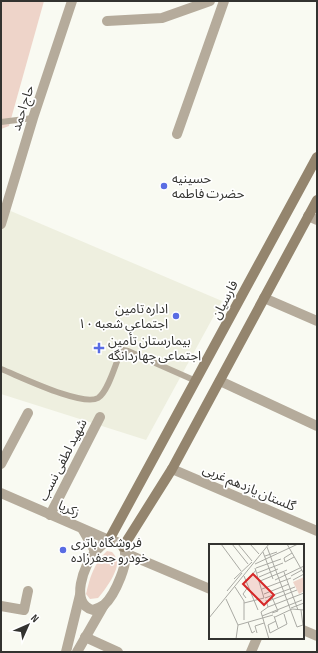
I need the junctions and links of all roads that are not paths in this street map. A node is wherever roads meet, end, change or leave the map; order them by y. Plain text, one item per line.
1 (72, 1) edge
2 (210, 1) edge
3 (224, 1) edge
4 (107, 21) dead end
5 (33, 118) junction
6 (1, 122) edge
7 (177, 134) dead end
8 (317, 157) edge
9 (317, 200) edge
10 (313, 218) edge
11 (1, 224) edge
12 (264, 298) junction
13 (317, 321) edge
14 (1, 368) edge
15 (196, 381) junction
16 (220, 381) junction
17 (28, 414) dead end
18 (100, 417) dead end
19 (317, 426) edge
20 (1, 464) edge
21 (172, 469) junction
22 (1, 493) edge
23 (50, 515) junction
24 (83, 530) junction
25 (317, 531) edge
26 (109, 540) junction
27 (124, 550) junction
28 (95, 551) junction
29 (209, 589) edge
30 (28, 591) dead end
31 (80, 595) junction
32 (104, 605) junction
33 (1, 606) edge
34 (304, 630) edge
35 (317, 636) edge
36 (85, 637) junction
37 (257, 639) edge
38 (66, 652) edge
39 (77, 652) edge
40 (118, 652) edge
41 (251, 652) edge

1 - 5 street, حاج احمد
2 - 4 street
3 - 7 street
5 - 6 lane
5 - 11 street, حاج احمد
8 - 15 street, فارسیان
9 - 10 street
10 - 12 street
12 - 13 street
12 - 16 street
14 - 15 lane
15 - 26 street, فارسیان
16 - 19 street
16 - 21 street
17 - 20 street
18 - 23 street, شهید لطفی نسب
21 - 25 street, گلستان یازدهم غربی
21 - 27 street
22 - 23 street, زکریا
23 - 24 street, زکریا
24 - 26 street, زکریا
24 - 28 street, زکریا
26 - 27 street, زکریا
26 - 28 street
27 - 29 street, زکریا
27 - 32 street
28 - 31 street
30 - 33 street
31 - 32 street
31 - 38 street
32 - 36 street
34 - 35 street
36 - 39 street
36 - 40 street
37 - 41 street

